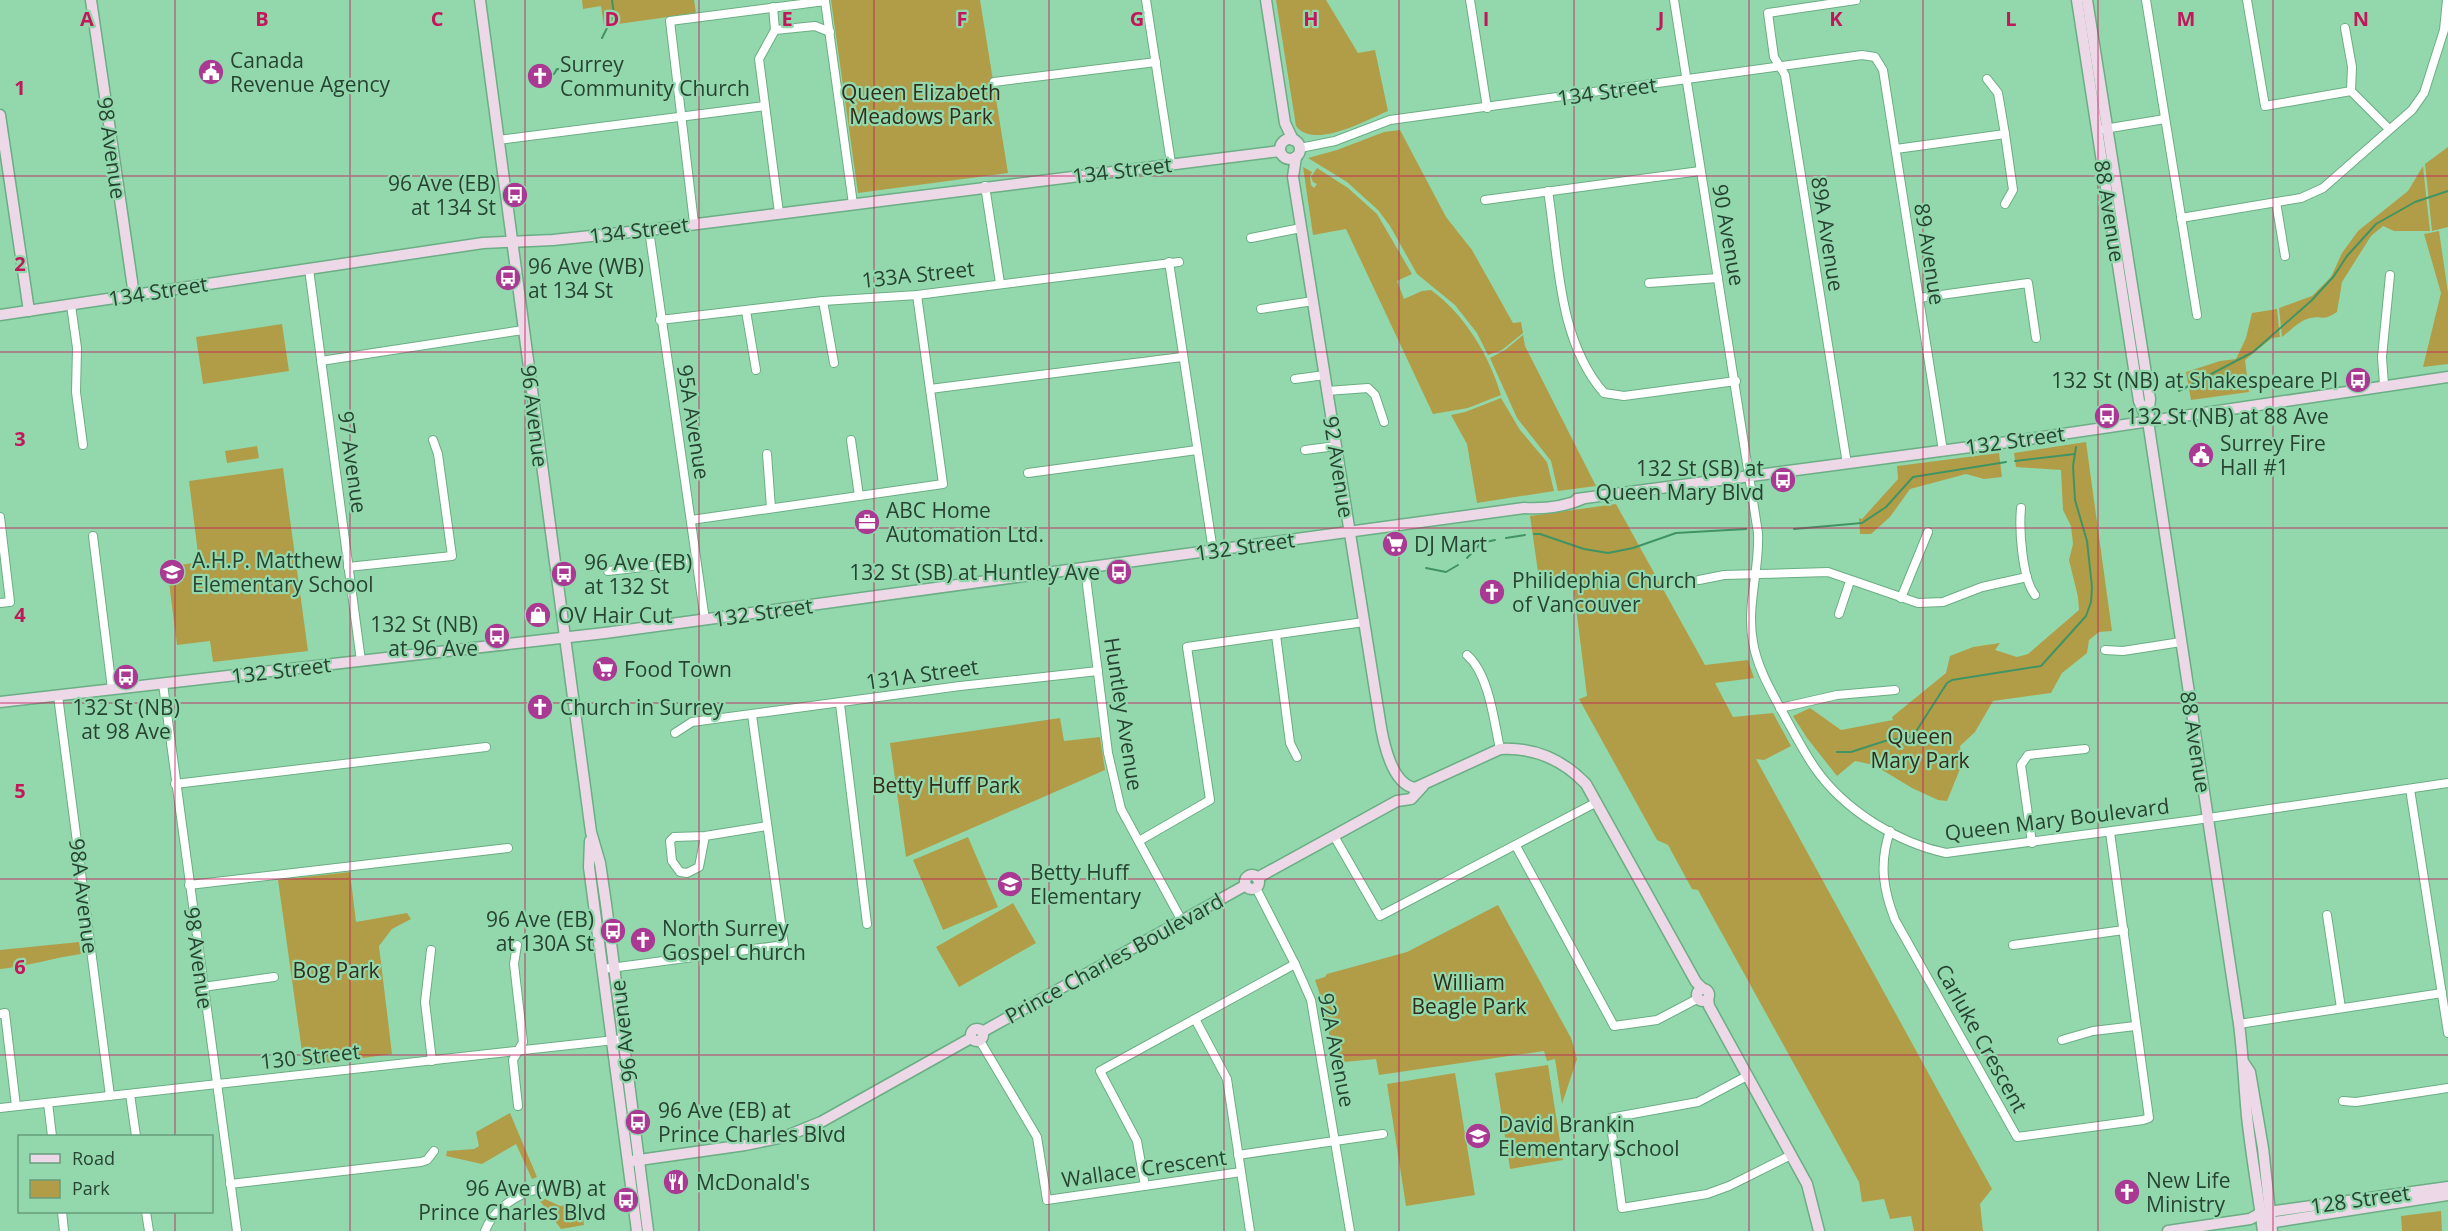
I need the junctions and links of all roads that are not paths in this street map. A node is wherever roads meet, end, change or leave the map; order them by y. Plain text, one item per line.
1 (91, 0) edge
2 (480, 0) edge
3 (1146, 0) edge
4 (1266, 0) edge
5 (1470, 0) edge
6 (1674, 0) edge
7 (1856, 0) edge
8 (2077, 0) edge
9 (2086, 0) edge
10 (2146, 0) edge
11 (2247, 0) edge
12 (2447, 0) edge
13 (825, 1) edge
14 (773, 7) junction
15 (2345, 28) dead end
16 (775, 30) junction
17 (830, 32) junction
18 (1156, 62) junction
19 (1880, 64) joint
20 (1780, 67) junction
21 (1987, 79) dead end
22 (1686, 80) junction
23 (994, 82) dead end
24 (2351, 91) junction
25 (765, 106) junction
26 (1487, 108) junction
27 (0, 115) edge
28 (681, 116) junction
29 (2165, 119) junction
30 (2102, 129) junction
31 (2389, 129) junction
32 (2005, 134) junction
33 (498, 140) junction
34 (1896, 149) junction
35 (1290, 150) junction
36 (1171, 163) junction
37 (1701, 171) junction
38 (985, 186) junction
39 (1548, 191) junction
40 (1485, 200) dead end
41 (2276, 202) junction
42 (853, 204) junction
43 (2006, 204) dead end
44 (779, 213) junction
45 (2181, 218) junction
46 (694, 223) junction
47 (1301, 228) junction
48 (649, 230) junction
49 (1251, 238) dead end
50 (511, 242) junction
51 (2285, 256) dead end
52 (1169, 262) junction
53 (1179, 262) dead end
54 (309, 268) junction
55 (2390, 275) dead end
56 (1718, 278) junction
57 (1000, 283) junction
58 (1649, 284) dead end
59 (134, 295) junction
60 (917, 295) junction
61 (1918, 298) junction
62 (823, 301) junction
63 (1313, 301) junction
64 (71, 305) junction
65 (1262, 309) dead end
66 (29, 311) junction
67 (746, 311) junction
68 (0, 315) edge
69 (2197, 315) dead end
70 (660, 320) junction
71 (523, 330) junction
72 (2036, 338) dead end
73 (1182, 357) junction
74 (321, 361) junction
75 (834, 363) dead end
76 (756, 370) dead end
77 (1325, 375) junction
78 (2448, 377) edge
79 (1295, 379) dead end
80 (1736, 381) junction
81 (2384, 385) junction
82 (930, 389) junction
83 (1328, 391) junction
84 (2148, 421) junction
85 (1384, 422) dead end
86 (433, 440) dead end
87 (851, 440) dead end
88 (82, 445) dead end
89 (1336, 446) junction
90 (1197, 450) junction
91 (1305, 450) dead end
92 (1943, 451) junction
93 (767, 454) dead end
94 (1846, 464) junction
95 (1029, 473) dead end
96 (1750, 477) junction
97 (859, 496) junction
98 (771, 508) junction
99 (2021, 508) dead end
100 (0, 517) edge
101 (691, 520) junction
102 (1349, 531) junction
103 (1928, 532) dead end
104 (93, 536) dead end
105 (1213, 550) junction
106 (696, 561) junction
107 (348, 567) junction
108 (1085, 569) junction
109 (608, 571) dead end
110 (1756, 574) junction
111 (2027, 577) junction
112 (1699, 580) dead end
113 (1850, 581) junction
114 (2035, 595) dead end
115 (1901, 598) junction
116 (0, 603) edge
117 (1839, 614) dead end
118 (705, 620) junction
119 (1364, 622) junction
120 (1276, 635) junction
121 (564, 638) junction
122 (2181, 642) junction
123 (2105, 650) dead end
124 (1467, 655) dead end
125 (361, 661) junction
126 (1098, 670) junction
127 (163, 684) junction
128 (112, 689) junction
129 (1895, 690) dead end
130 (58, 696) junction
131 (0, 702) edge
132 (840, 704) junction
133 (1780, 708) junction
134 (752, 715) junction
135 (675, 733) dead end
136 (486, 747) dead end
137 (1500, 749) junction
138 (2085, 749) dead end
139 (1297, 757) dead end
140 (2012, 762) dead end
141 (2021, 765) junction
142 (2448, 783) edge
143 (175, 784) junction
144 (2410, 789) junction
145 (1405, 794) junction
146 (1598, 802) junction
147 (2207, 818) junction
148 (767, 826) junction
149 (1890, 831) junction
150 (591, 832) junction
151 (2109, 832) junction
152 (1334, 836) junction
153 (705, 837) junction
154 (1139, 841) junction
155 (2032, 843) junction
156 (1516, 846) junction
157 (508, 848) dead end
158 (1253, 884) junction
159 (189, 885) junction
160 (2327, 915) dead end
161 (1182, 921) junction
162 (867, 924) dead end
163 (2124, 930) junction
164 (517, 945) dead end
165 (2013, 945) dead end
166 (430, 950) dead end
167 (1295, 964) junction
168 (615, 968) junction
169 (603, 969) junction
170 (274, 977) dead end
171 (203, 987) junction
172 (2442, 993) junction
173 (1702, 995) junction
174 (2341, 1008) junction
175 (0, 1014) edge
176 (1195, 1019) junction
177 (2239, 1024) junction
178 (2135, 1026) junction
179 (2448, 1033) edge
180 (978, 1037) junction
181 (624, 1040) junction
182 (2062, 1040) dead end
183 (612, 1041) junction
184 (518, 1051) junction
185 (432, 1061) junction
186 (1747, 1076) junction
187 (216, 1084) junction
188 (2448, 1088) edge
189 (130, 1094) junction
190 (110, 1096) junction
191 (2343, 1101) dead end
192 (48, 1103) junction
193 (16, 1106) junction
194 (518, 1106) dead end
195 (0, 1108) edge
196 (1383, 1134) dead end
197 (52, 1135) edge
198 (136, 1135) edge
199 (1336, 1141) junction
200 (434, 1151) dead end
201 (1238, 1155) junction
202 (1791, 1155) junction
203 (633, 1161) junction
204 (1241, 1172) junction
205 (230, 1184) junction
206 (1145, 1186) junction
207 (2448, 1187) edge
208 (538, 1189) dead end
209 (2448, 1196) edge
210 (62, 1213) edge
211 (146, 1213) edge
212 (2267, 1222) edge
213 (64, 1231) edge
214 (149, 1231) edge
215 (237, 1231) edge
216 (485, 1231) edge
217 (637, 1231) edge
218 (648, 1231) edge
219 (1250, 1231) edge
220 (1350, 1231) edge
221 (1820, 1231) edge
222 (2168, 1231) edge

1 - 59 main road, 98 Avenue
2 - 33 main road, 96 Avenue
3 - 18 street
4 - 35 main road, 92 Avenue
5 - 26 street
6 - 22 street, 90 Avenue
7 - 20 street, 89A Avenue
8 - 30 main road, 88 Avenue
9 - 30 main road, 88 Avenue
10 - 29 street
11 - 24 street
12 - 31 street
13 - 14 street
13 - 17 street
14 - 16 street
14 - 28 street
15 - 24 street
16 - 17 street
16 - 25 street
17 - 42 street
18 - 23 street
18 - 36 street
19 - 20 street, 134 Street
19 - 34 street, 89 Avenue
20 - 22 street, 134 Street
20 - 94 street, 89A Avenue
21 - 32 street
22 - 26 street, 134 Street
22 - 37 street, 90 Avenue
24 - 31 street
25 - 28 street
25 - 44 street
26 - 35 street, 134 Street
27 - 66 main road
28 - 33 street
28 - 46 street
29 - 30 street
29 - 45 street
30 - 84 main road, 88 Avenue
31 - 41 street
32 - 34 street
32 - 43 street
33 - 50 main road, 96 Avenue
34 - 61 street, 89 Avenue
35 - 36 main road, 134 Street
35 - 47 main road, 92 Avenue
36 - 38 main road, 134 Street
37 - 39 street
37 - 56 street, 90 Avenue
38 - 42 main road, 134 Street
38 - 57 street
39 - 40 street
39 - 80 street
41 - 45 street
41 - 51 street
42 - 44 main road, 134 Street
44 - 46 main road, 134 Street
45 - 69 street
46 - 48 main road, 134 Street
47 - 49 street
47 - 63 main road, 92 Avenue
48 - 50 main road, 134 Street
48 - 70 street, 95A Avenue
50 - 54 main road, 134 Street
50 - 71 main road, 96 Avenue
52 - 53 street, 133A Street
52 - 57 street, 133A Street
52 - 73 street
54 - 59 main road, 134 Street
54 - 74 street, 97 Avenue
55 - 81 street
56 - 58 street
56 - 80 street, 90 Avenue
57 - 60 street, 133A Street
59 - 64 main road, 134 Street
60 - 62 street, 133A Street
60 - 82 street
61 - 72 street
61 - 92 street, 89 Avenue
62 - 67 street, 133A Street
62 - 75 street
63 - 65 street
63 - 77 main road, 92 Avenue
64 - 66 main road, 134 Street
64 - 88 street
66 - 68 main road, 134 Street
67 - 70 street, 133A Street
67 - 76 street
70 - 101 street, 95A Avenue
71 - 74 street
71 - 121 main road, 96 Avenue
73 - 82 street
73 - 90 street
74 - 107 street, 97 Avenue
77 - 79 street
77 - 83 main road, 92 Avenue
78 - 81 main road, 132 Street
80 - 96 street, 90 Avenue
81 - 84 main road, 132 Street
82 - 97 street
83 - 85 street
83 - 89 main road, 92 Avenue
84 - 92 main road, 132 Street
84 - 122 main road, 88 Avenue
86 - 107 street
87 - 97 street
89 - 91 street
89 - 102 main road, 92 Avenue
90 - 95 street
90 - 105 street
92 - 94 main road, 132 Street
93 - 98 street
94 - 96 main road, 132 Street
96 - 102 main road, 132 Street
96 - 110 street, Queen Mary Boulevard
97 - 98 street
98 - 101 street
99 - 111 street
100 - 116 street
101 - 106 street, 95A Avenue
102 - 105 main road, 132 Street
102 - 119 main road, 92 Avenue
103 - 115 street
104 - 128 street
105 - 108 main road, 132 Street
106 - 109 street
106 - 118 street, 95A Avenue
107 - 125 street, 97 Avenue
108 - 118 main road, 132 Street
108 - 126 street, Huntley Avenue
110 - 112 street
110 - 113 street
110 - 133 street, Queen Mary Boulevard
111 - 114 street
111 - 115 street
113 - 115 street
113 - 117 street
118 - 121 main road, 132 Street
119 - 120 street
119 - 145 main road, 92 Avenue
120 - 139 street
120 - 154 street
121 - 125 main road, 132 Street
121 - 150 main road, 96 Avenue
122 - 123 street
122 - 147 main road, 88 Avenue
124 - 137 street
125 - 127 main road, 132 Street
126 - 132 street, 131A Street
126 - 154 street, Huntley Avenue
127 - 128 main road, 132 Street
127 - 143 street, 98 Avenue
128 - 130 main road, 132 Street
129 - 133 street
130 - 131 main road, 132 Street
130 - 190 street, 98A Avenue
132 - 134 street, 131A Street
132 - 162 street
133 - 149 street, Queen Mary Boulevard
134 - 135 street, 131A Street
134 - 148 street
136 - 143 street
137 - 145 main road, Prince Charles Boulevard
137 - 146 main road, Prince Charles Boulevard
138 - 141 street
140 - 141 street
141 - 155 street
142 - 144 street
143 - 159 street, 98 Avenue
144 - 147 street
144 - 172 street
145 - 152 main road, Prince Charles Boulevard
146 - 156 street
146 - 173 main road, Prince Charles Boulevard
147 - 151 street, Queen Mary Boulevard
147 - 177 main road, 88 Avenue
148 - 153 street
148 - 168 street
149 - 155 street, Queen Mary Boulevard
149 - 178 street, Carluke Crescent
150 - 168 main road, 96 Avenue
150 - 169 main road, 96 Avenue
151 - 155 street, Queen Mary Boulevard
151 - 163 street, Carluke Crescent
152 - 156 street
152 - 158 main road, Prince Charles Boulevard
153 - 153 street
154 - 161 street, Huntley Avenue
156 - 173 street
157 - 159 street
158 - 161 main road, Prince Charles Boulevard
158 - 167 street, 92A Avenue
159 - 171 street, 98 Avenue
160 - 174 street
161 - 180 main road, Prince Charles Boulevard
163 - 165 street
163 - 178 street, Carluke Crescent
164 - 184 street
166 - 185 street
167 - 176 street
167 - 199 street, 92A Avenue
168 - 169 street
168 - 181 main road, 96 Avenue
169 - 183 main road, 96 Avenue
170 - 171 street
171 - 187 street, 98 Avenue
172 - 174 street
172 - 179 street
173 - 186 main road, Prince Charles Boulevard
174 - 177 street
175 - 193 street
176 - 201 street
176 - 206 street
177 - 212 main road, 88 Avenue
178 - 182 street
180 - 203 main road, Prince Charles Boulevard
180 - 206 street, Wallace Crescent
181 - 183 street, 130 Street
181 - 203 main road, 96 Avenue
183 - 184 street, 130 Street
183 - 203 main road, 96 Avenue
184 - 185 street, 130 Street
184 - 194 street
185 - 187 street, 130 Street
186 - 202 main road, Prince Charles Boulevard
186 - 202 street
187 - 189 street, 130 Street
187 - 205 street, 98 Avenue
188 - 191 street
189 - 190 street, 130 Street
189 - 198 street
190 - 192 street, 130 Street
192 - 193 street, 130 Street
192 - 197 street
193 - 195 street, 130 Street
196 - 199 street
199 - 201 street
199 - 220 street, 92A Avenue
200 - 205 street
201 - 204 street
202 - 221 main road, Prince Charles Boulevard
203 - 217 main road, 96 Avenue
203 - 218 main road, 96 Avenue
204 - 206 street, Wallace Crescent
204 - 219 street
205 - 215 street, 98 Avenue
207 - 212 main road, 128 Street
208 - 216 street
209 - 212 main road, 128 Street
210 - 213 street
211 - 214 street
212 - 222 main road

